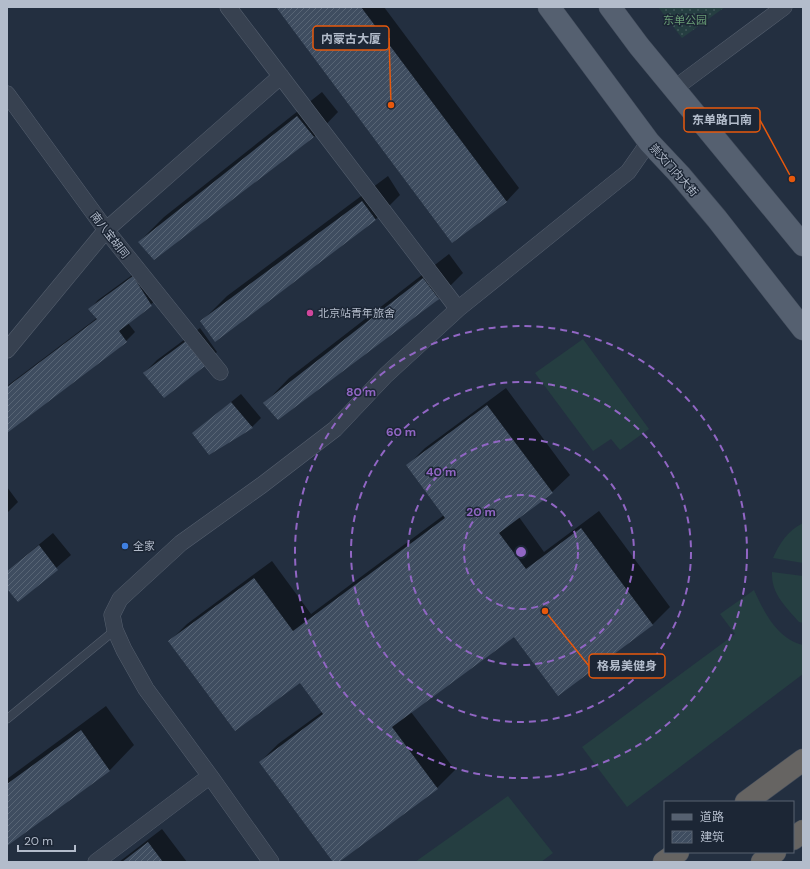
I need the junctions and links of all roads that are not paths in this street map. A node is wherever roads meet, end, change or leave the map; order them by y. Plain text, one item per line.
1 (228, 7) edge
2 (549, 7) edge
3 (610, 7) edge
4 (784, 7) edge
5 (281, 76) junction
6 (676, 88) junction
7 (7, 94) edge
8 (649, 142) junction
9 (106, 230) junction
10 (803, 245) edge
11 (458, 309) junction
12 (803, 329) edge
13 (7, 350) edge
14 (220, 372) dead end
15 (115, 630) junction
16 (7, 719) edge
17 (803, 760) edge
18 (210, 776) junction
19 (747, 801) edge
20 (803, 831) edge
21 (794, 838) edge
22 (677, 853) edge
23 (775, 853) edge
24 (96, 862) edge
25 (271, 862) edge
26 (664, 862) edge
27 (762, 862) edge

1 - 5 street
2 - 8 main road, 崇文门内大街
3 - 6 main road
4 - 6 street
5 - 9 street
5 - 11 street
6 - 10 main road
7 - 9 street, 南八宝胡同
8 - 11 street
8 - 12 main road, 崇文门内大街
9 - 13 street
9 - 14 street, 南八宝胡同
11 - 15 street
15 - 16 lane
15 - 18 street
17 - 19 highway
18 - 24 street
18 - 25 street
20 - 21 highway
22 - 26 highway
23 - 27 highway

